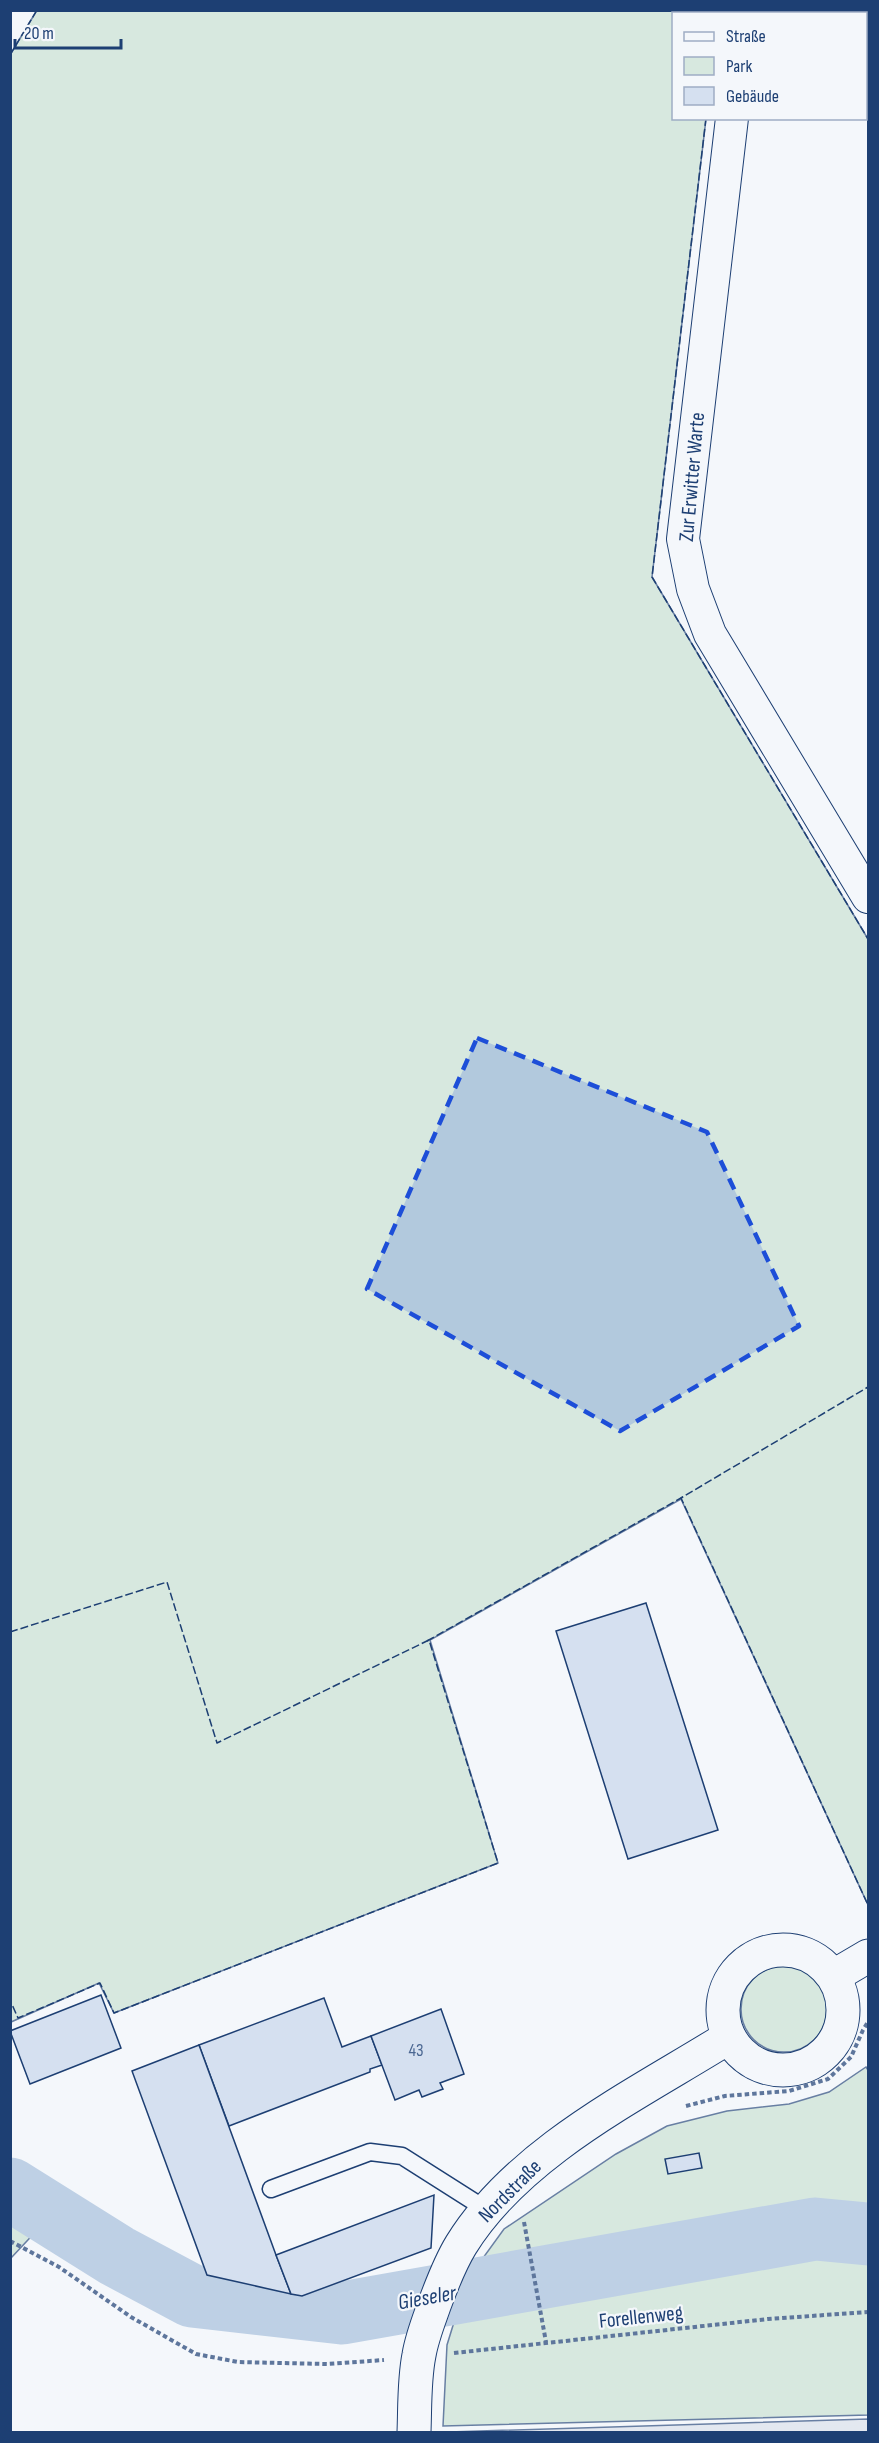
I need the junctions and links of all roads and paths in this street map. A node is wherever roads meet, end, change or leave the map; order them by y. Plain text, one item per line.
1 (732, 120) edge
2 (868, 897) edge
3 (868, 1956) edge
4 (834, 1977) junction
5 (868, 2022) edge
6 (729, 2037) junction
7 (678, 2108) dead end
8 (271, 2189) dead end
9 (487, 2210) junction
10 (523, 2213) dead end
11 (10, 2241) edge
12 (868, 2312) edge
13 (546, 2342) junction
14 (421, 2346) junction
15 (414, 2433) edge

1 - 2 street, Zur Erwitter Warte
3 - 4 street
4 - 6 street
4 - 6 street
5 - 7 path
6 - 9 street, Nordstraße
8 - 9 lane
9 - 14 street, Nordstraße
10 - 13 path
11 - 14 path, Forellenweg
12 - 13 path, Forellenweg
13 - 14 path, Forellenweg
14 - 15 street, Nordstraße

